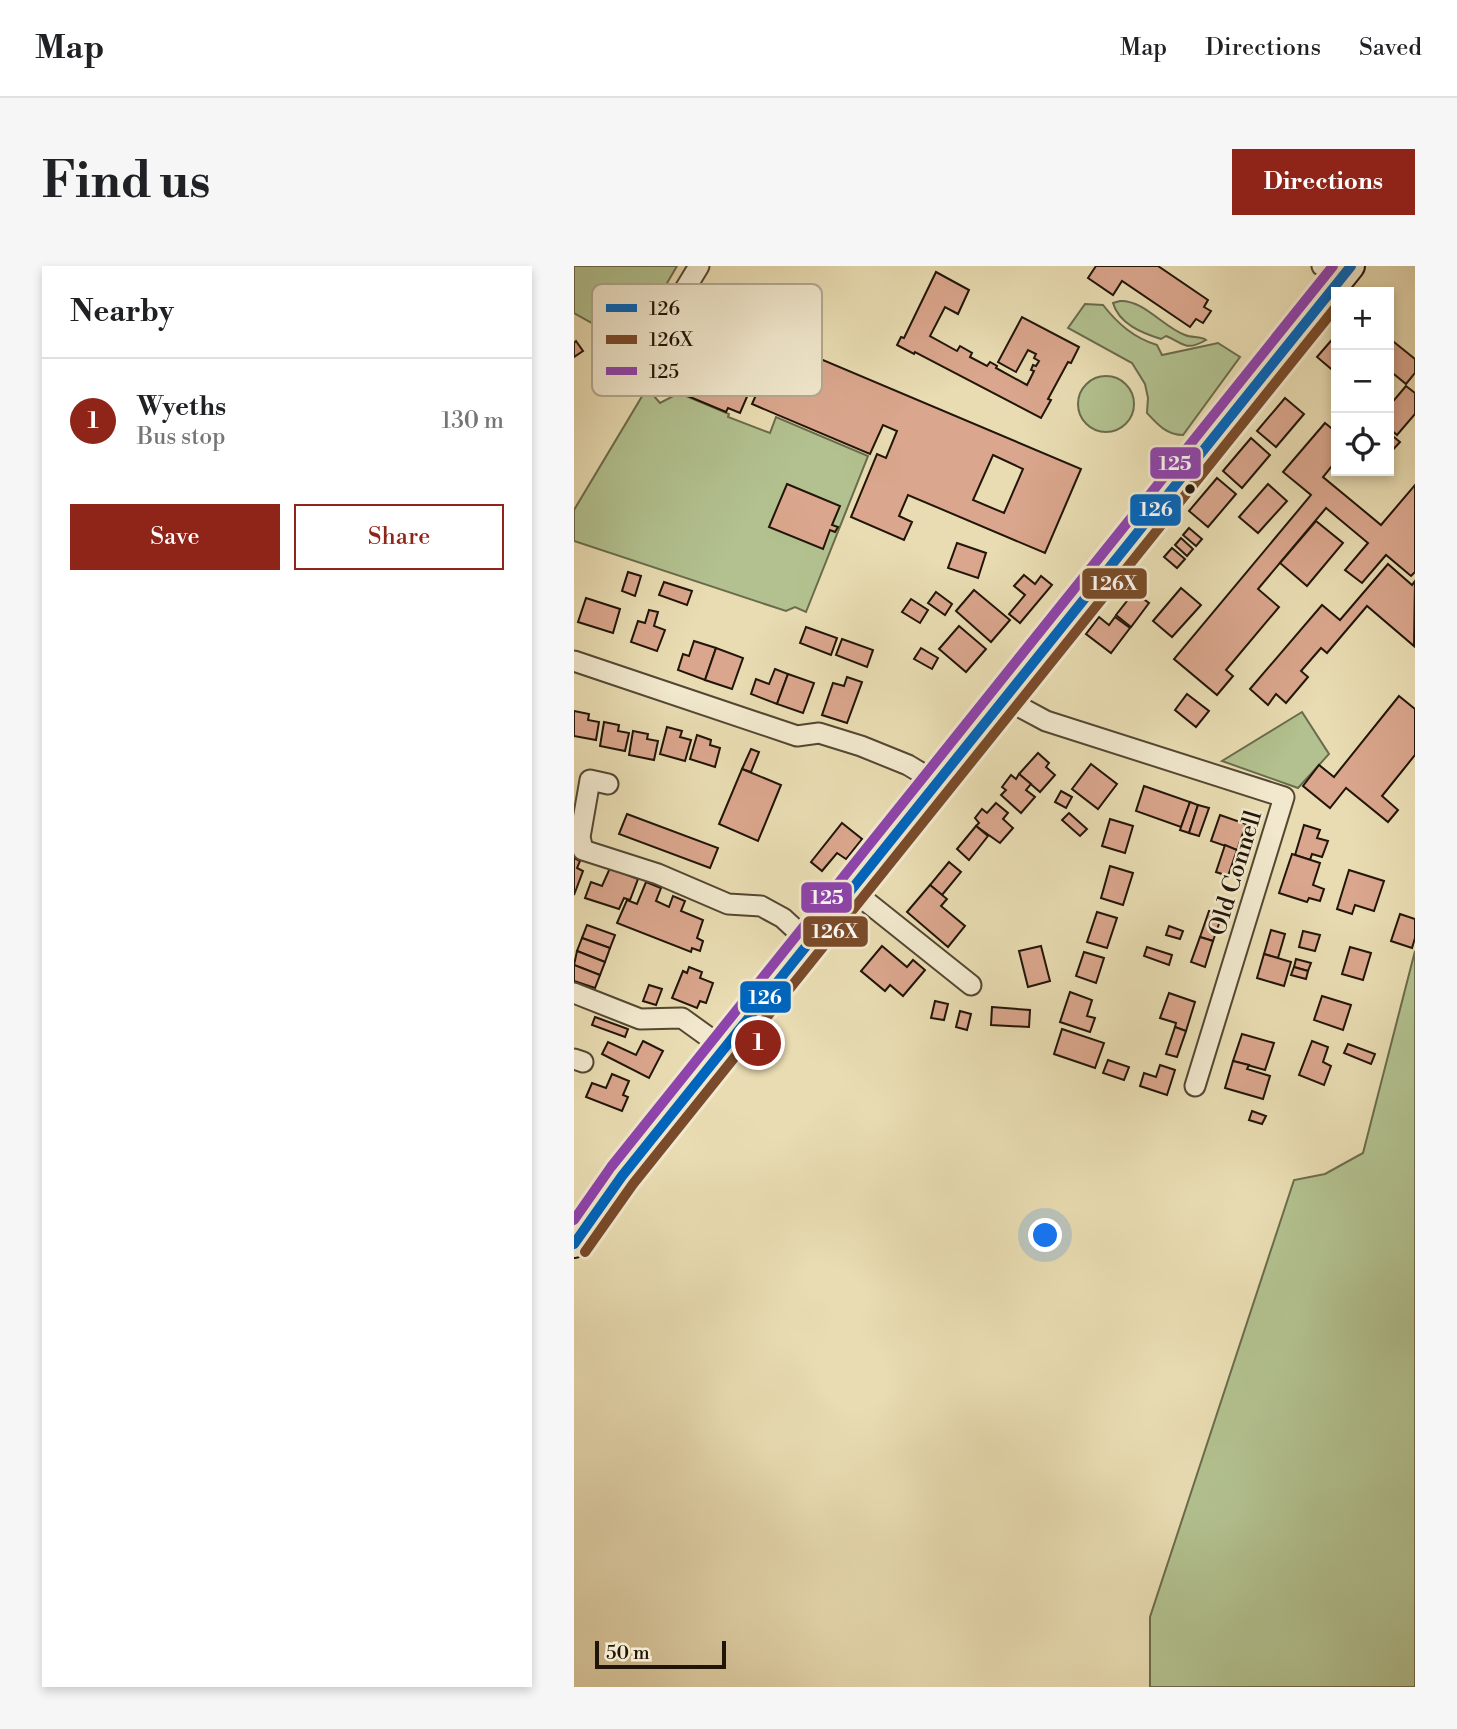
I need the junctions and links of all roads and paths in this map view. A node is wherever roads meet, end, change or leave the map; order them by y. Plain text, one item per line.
1 (699, 266) edge
2 (1338, 269) edge
3 (688, 284) edge
4 (574, 661) edge
5 (1005, 699) junction
6 (938, 783) junction
7 (608, 785) dead end
8 (852, 890) junction
9 (810, 943) junction
10 (971, 985) dead end
11 (574, 993) edge
12 (725, 1049) junction
13 (1195, 1086) dead end
14 (574, 1244) edge

1 - 3 street
2 - 5 main road
4 - 6 street
5 - 6 main road
5 - 13 street, Old Connell
6 - 8 main road
7 - 9 street
8 - 9 main road
8 - 10 street
9 - 12 main road
11 - 12 street
12 - 14 main road

